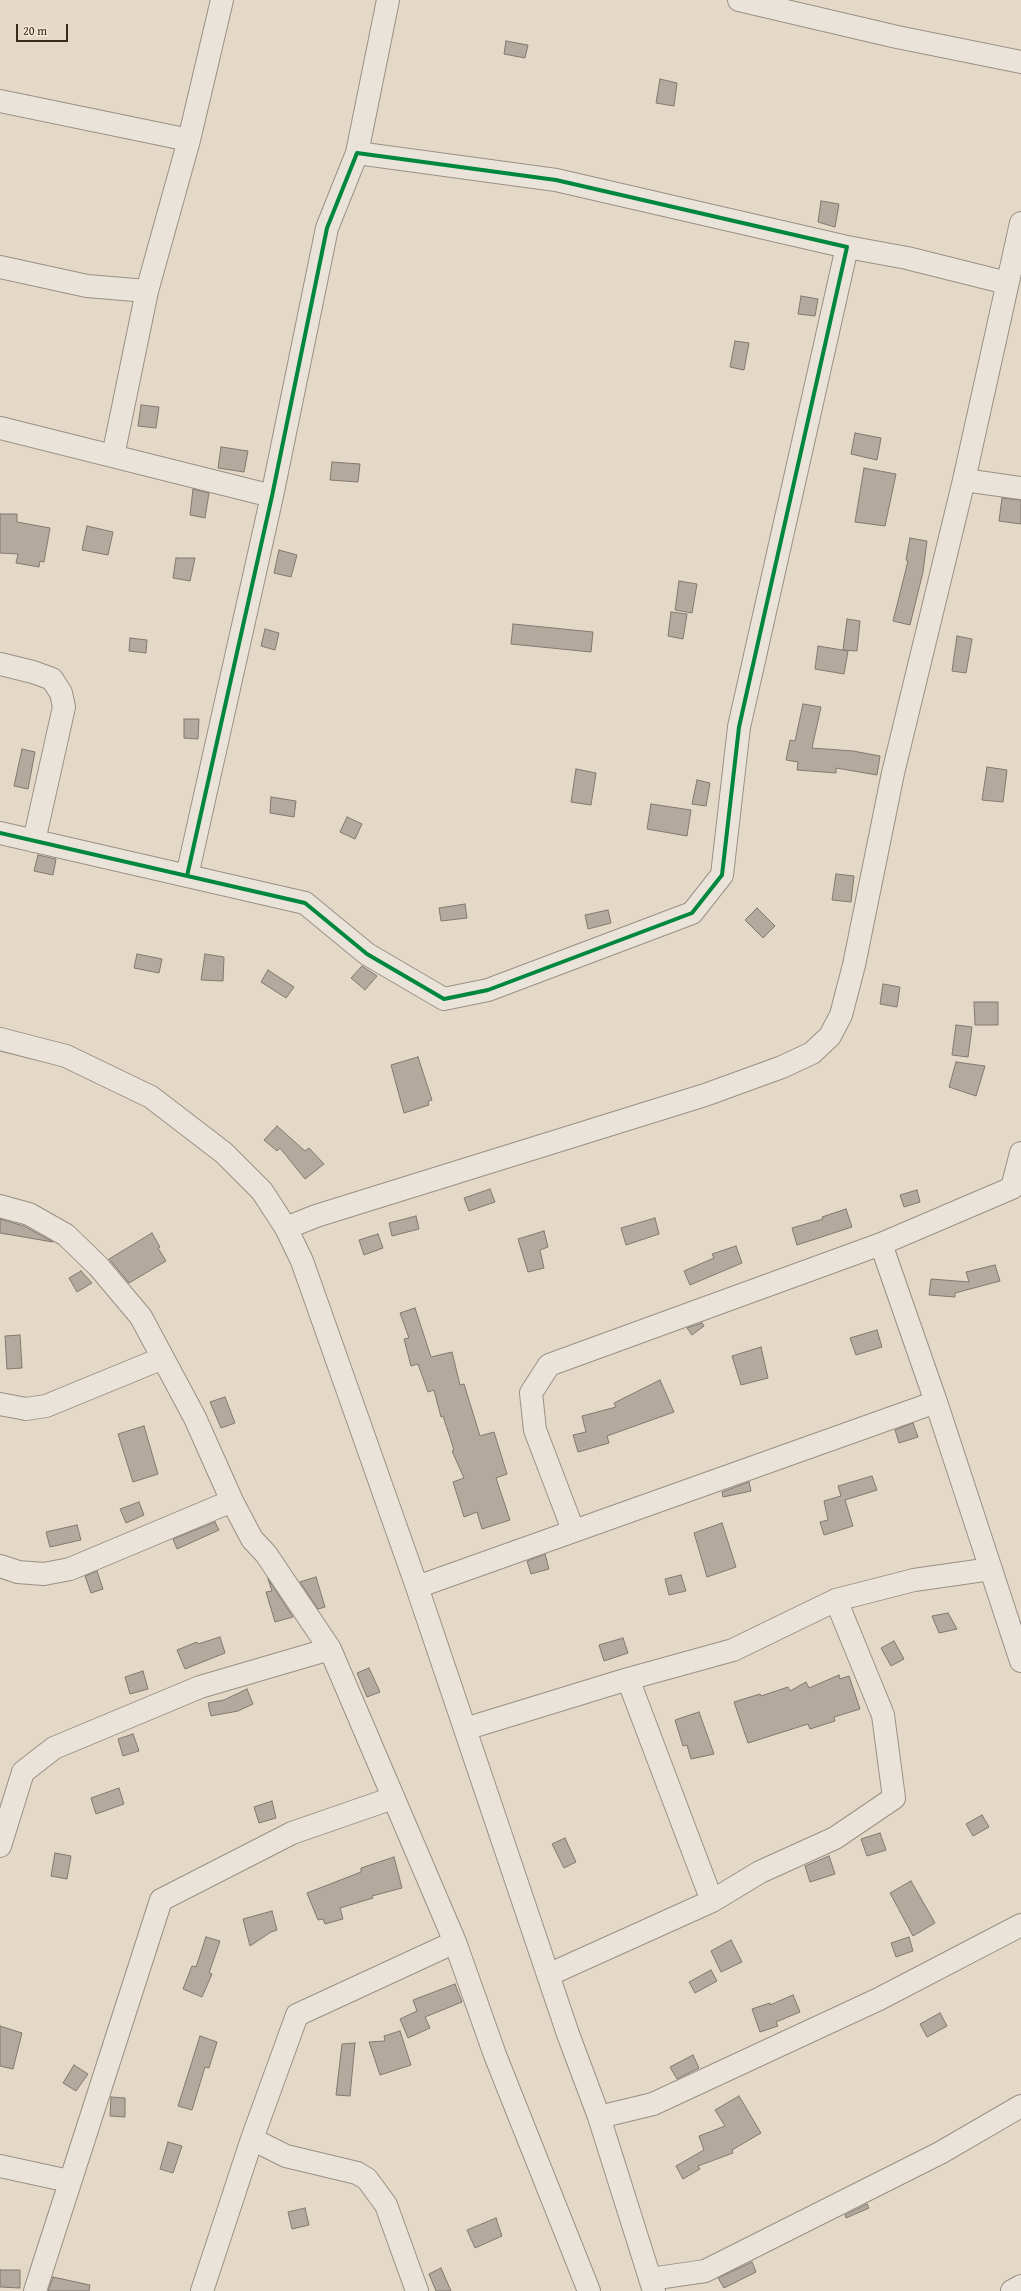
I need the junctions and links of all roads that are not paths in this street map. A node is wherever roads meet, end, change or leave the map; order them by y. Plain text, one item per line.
1 (222, 0) edge
2 (388, 0) edge
3 (739, 0) edge
4 (1021, 62) edge
5 (0, 101) edge
6 (189, 140) junction
7 (357, 153) junction
8 (1021, 223) edge
9 (847, 247) junction
10 (0, 267) edge
11 (1007, 283) junction
12 (147, 291) junction
13 (0, 428) edge
14 (112, 456) junction
15 (964, 480) junction
16 (1021, 488) edge
17 (272, 496) junction
18 (0, 664) edge
19 (0, 833) edge
20 (34, 841) junction
21 (187, 876) junction
22 (0, 1039) edge
23 (1021, 1153) edge
24 (0, 1206) edge
25 (286, 1228) junction
26 (881, 1244) junction
27 (163, 1358) junction
28 (936, 1402) junction
29 (0, 1404) edge
30 (232, 1500) junction
31 (573, 1530) junction
32 (0, 1566) edge
33 (991, 1569) junction
34 (417, 1587) junction
35 (836, 1600) junction
36 (330, 1649) junction
37 (1021, 1661) edge
38 (628, 1679) junction
39 (465, 1729) junction
40 (393, 1798) junction
41 (0, 1846) edge
42 (712, 1901) junction
43 (1021, 1925) edge
44 (456, 1942) junction
45 (548, 1975) junction
46 (1021, 2106) edge
47 (599, 2117) junction
48 (252, 2139) junction
49 (0, 2166) edge
50 (69, 2181) junction
51 (652, 2285) edge
52 (1021, 2286) edge
53 (35, 2291) edge
54 (202, 2291) edge
55 (417, 2291) edge
56 (589, 2291) edge
57 (1012, 2291) edge

1 - 6 street
2 - 7 street
3 - 4 street
5 - 6 street
6 - 12 street
7 - 9 street
7 - 17 street
8 - 11 street
9 - 11 street
9 - 21 street
10 - 12 street
11 - 15 street
12 - 14 street
13 - 14 street
14 - 17 street
15 - 16 street
15 - 25 street
17 - 21 street
18 - 20 street
19 - 20 street
20 - 21 street
22 - 25 street
23 - 26 street
24 - 27 street
25 - 34 street
26 - 28 street
26 - 31 street
27 - 29 street
27 - 30 street
28 - 31 street
28 - 33 street
30 - 32 street
30 - 36 street
31 - 34 street
33 - 35 street
33 - 37 street
34 - 39 street
35 - 38 street
35 - 42 street
36 - 40 street
36 - 41 street
38 - 39 street
38 - 42 street
39 - 45 street
40 - 44 street
40 - 50 street
42 - 45 street
43 - 47 street
44 - 48 street
44 - 56 street
45 - 47 street
46 - 51 street
47 - 51 street
48 - 54 street
48 - 55 street
49 - 50 street
50 - 53 street
52 - 57 street

